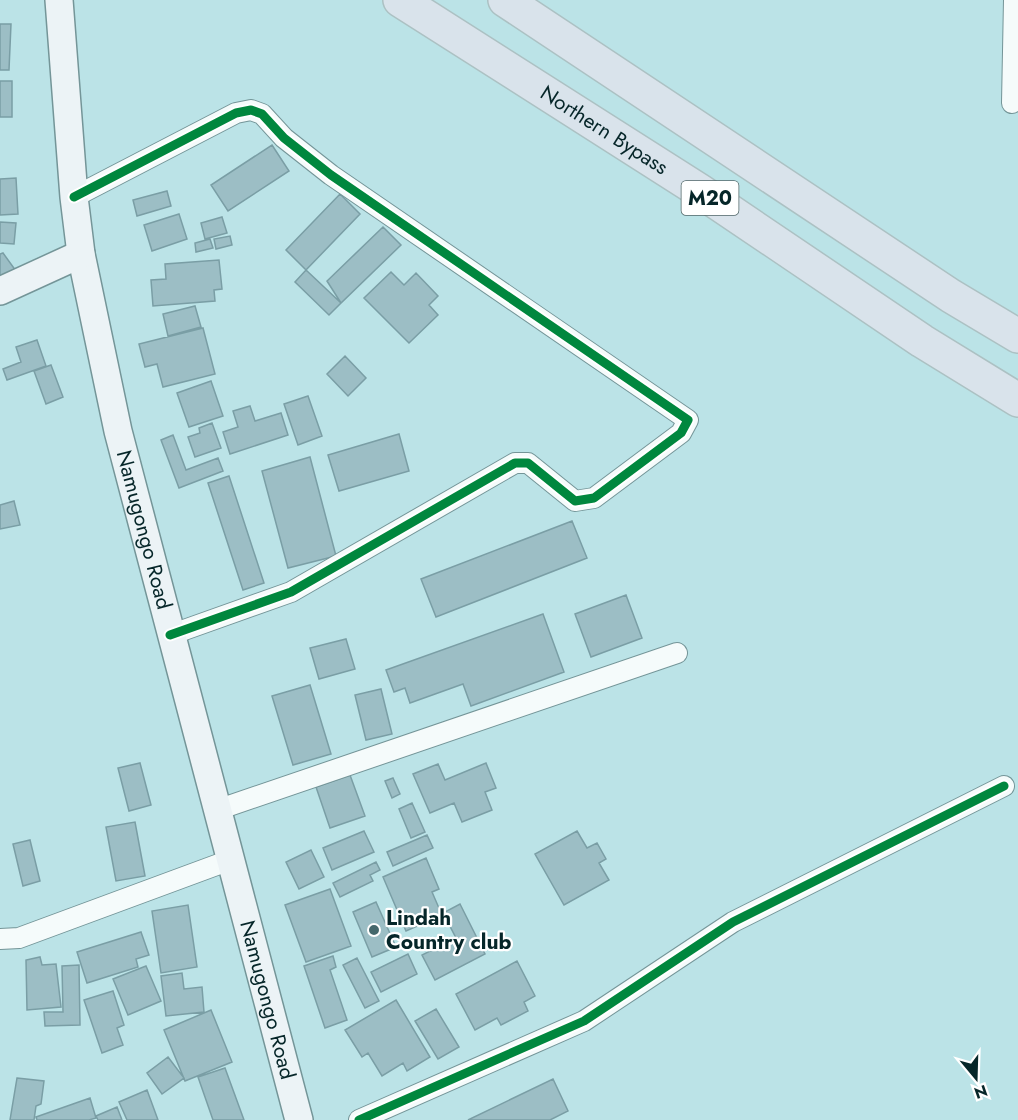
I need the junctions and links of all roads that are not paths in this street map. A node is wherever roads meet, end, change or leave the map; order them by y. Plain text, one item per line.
1 (59, 0) edge
2 (400, 0) edge
3 (505, 0) edge
4 (1014, 0) edge
5 (1012, 103) dead end
6 (74, 197) junction
7 (81, 254) junction
8 (0, 291) edge
9 (1018, 336) edge
10 (1018, 400) edge
11 (170, 635) junction
12 (677, 653) dead end
13 (1004, 786) dead end
14 (217, 810) junction
15 (230, 860) junction
16 (0, 939) edge
17 (294, 1119) edge
18 (359, 1120) edge

1 - 6 main road, Namugongo Road
2 - 10 highway, Northern Bypass / M20
3 - 9 highway, M20
4 - 5 street
6 - 7 main road, Namugongo Road
6 - 11 street
7 - 8 main road
7 - 11 main road, Namugongo Road
11 - 14 main road, Namugongo Road
12 - 14 street
13 - 18 street
14 - 15 main road, Namugongo Road
15 - 16 street
15 - 17 main road, Namugongo Road

